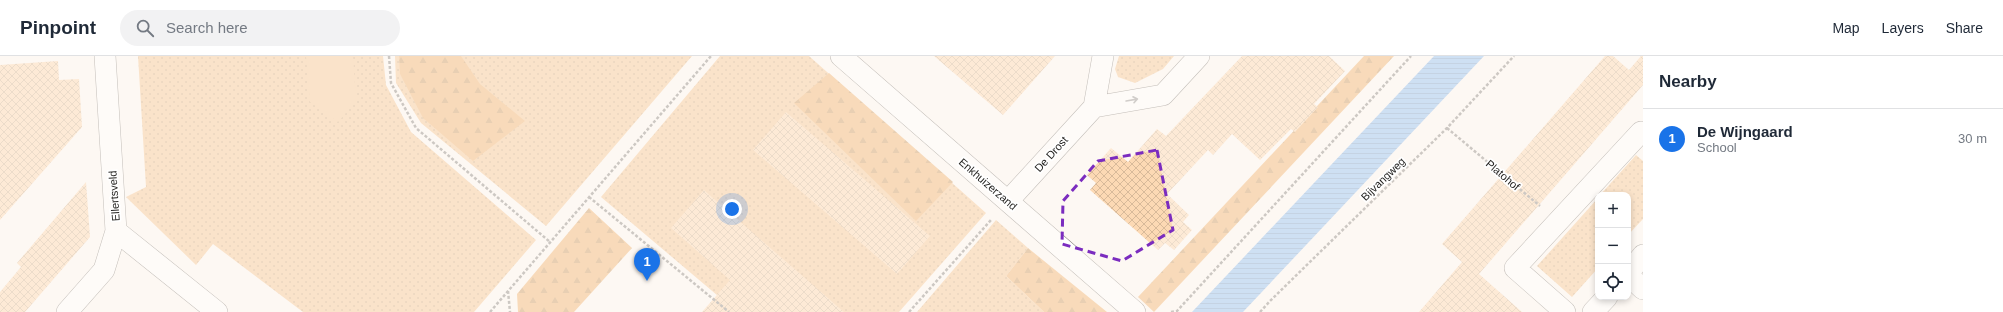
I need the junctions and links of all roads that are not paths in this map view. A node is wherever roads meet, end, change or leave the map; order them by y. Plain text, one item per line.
1 (104, 56) edge
2 (841, 56) edge
3 (1103, 56) edge
4 (1200, 56) edge
5 (1094, 106) junction
6 (1643, 134) edge
7 (1008, 201) junction
8 (116, 231) junction
9 (1643, 255) edge
10 (1631, 270) edge
11 (1631, 277) edge
12 (1643, 289) edge
13 (1603, 300) edge
14 (67, 312) edge
15 (217, 312) edge
16 (1135, 312) edge
17 (1565, 312) edge
18 (1593, 312) edge

1 - 8 street, Ellertsveld
2 - 7 street, Enkhuizerzand
3 - 5 street
5 -> 4 street
5 - 7 street, De Drost
6 - 17 street
7 - 16 street, Enkhuizerzand
8 - 14 street
8 - 15 street, Ellertsveld
9 - 10 street
11 - 12 street
13 - 18 street

